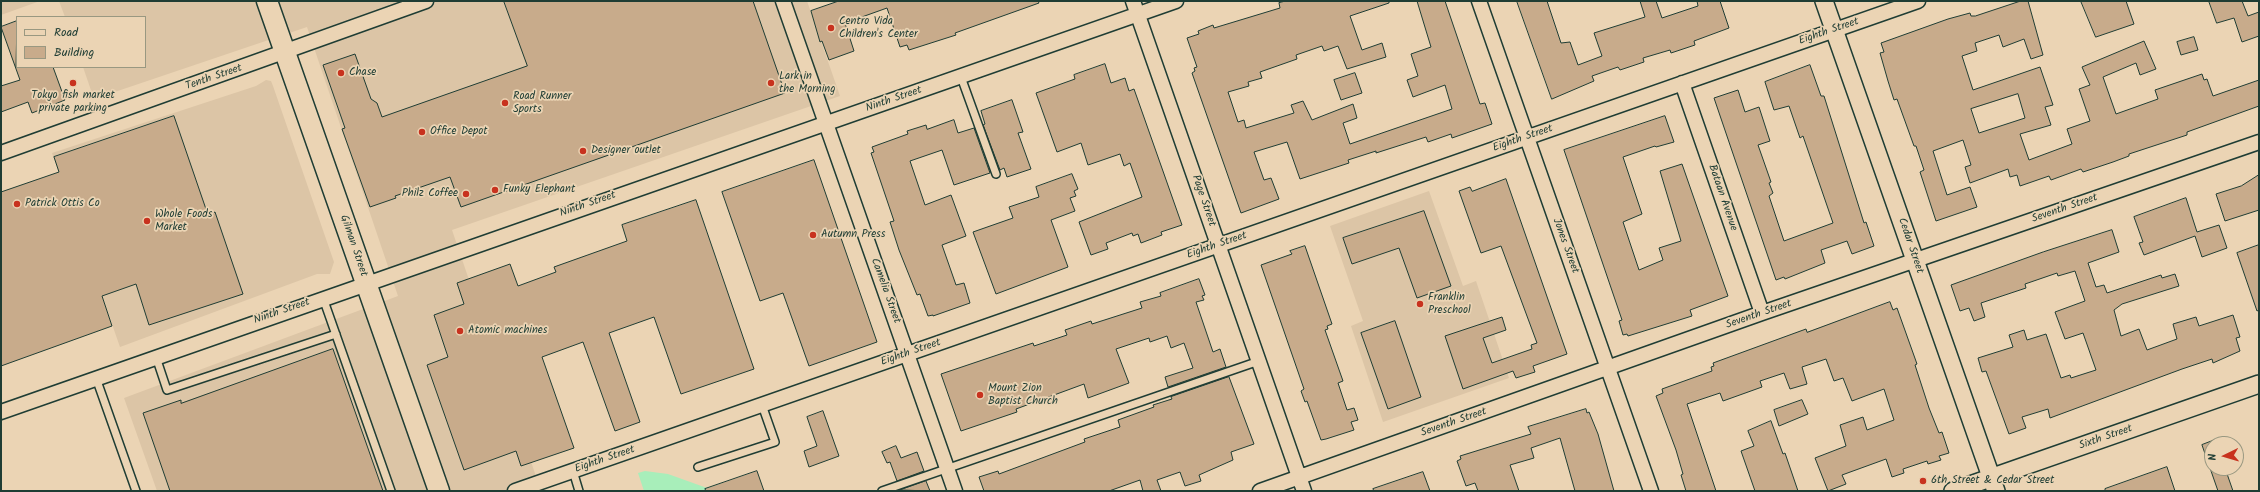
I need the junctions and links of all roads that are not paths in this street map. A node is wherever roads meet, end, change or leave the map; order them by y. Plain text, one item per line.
1 (267, 1) edge
2 (426, 1) edge
3 (783, 1) edge
4 (1133, 1) edge
5 (1176, 1) edge
6 (1479, 1) edge
7 (1824, 1) edge
8 (1918, 1) edge
9 (1137, 14) junction
10 (1834, 30) junction
11 (285, 52) junction
12 (960, 77) junction
13 (1682, 83) junction
14 (825, 124) junction
15 (1527, 138) junction
16 (2259, 142) edge
17 (1, 153) edge
18 (996, 174) dead end
19 (1218, 246) junction
20 (1915, 262) junction
21 (366, 283) junction
22 (323, 298) junction
23 (1762, 313) junction
24 (336, 334) junction
25 (908, 354) junction
26 (156, 357) junction
27 (1259, 361) junction
28 (1608, 368) junction
29 (96, 378) junction
30 (2259, 384) edge
31 (762, 405) junction
32 (1, 412) edge
33 (698, 467) dead end
34 (947, 469) junction
35 (573, 471) junction
36 (1300, 477) junction
37 (1994, 485) edge
38 (136, 491) edge
39 (391, 491) edge
40 (439, 491) edge
41 (515, 491) edge
42 (579, 491) edge
43 (882, 491) edge
44 (955, 491) edge
45 (1260, 491) edge
46 (1304, 491) edge
47 (1651, 491) edge
48 (1953, 491) edge

1 - 11 main road, Gilman Street
2 - 11 street, Tenth Street
3 - 14 street, Camelia Street
4 - 9 street, Page Street
5 - 9 street, Ninth Street
6 - 15 street, Jones Street
7 - 10 street, Cedar Street
8 - 10 street, Eighth Street
9 - 12 street, Ninth Street
9 - 19 street, Page Street
10 - 13 street, Eighth Street
10 - 20 street, Cedar Street
11 - 17 street, Tenth Street
11 - 21 main road, Gilman Street
12 - 14 street, Ninth Street
12 - 18 lane
13 - 15 street, Eighth Street
13 - 23 street, Bataan Avenue
14 - 21 street, Ninth Street
14 - 25 street, Camelia Street
15 - 19 street, Eighth Street
15 - 28 street, Jones Street
16 - 20 street, Seventh Street
19 - 25 street, Eighth Street
19 - 27 street, Page Street
20 - 23 street, Seventh Street
20 - 37 street, Cedar Street
21 - 22 street, Ninth Street
21 - 40 main road, Gilman Street
22 - 24 lane
22 - 26 street, Ninth Street
23 - 28 street, Seventh Street
24 - 26 lane
24 - 39 lane
25 - 31 street, Eighth Street
25 - 34 street, Camelia Street
26 - 29 street, Ninth Street
27 - 34 lane
27 - 36 street, Page Street
28 - 36 street, Seventh Street
28 - 47 street, Jones Street
29 - 32 street, Ninth Street
29 - 38 lane
30 - 37 street, Sixth Street
31 - 33 lane
31 - 35 street, Eighth Street
34 - 43 lane
34 - 44 street, Camelia Street
35 - 41 street, Eighth Street
35 - 42 lane
36 - 45 street, Seventh Street
36 - 46 street, Page Street
37 - 48 street, Sixth Street

